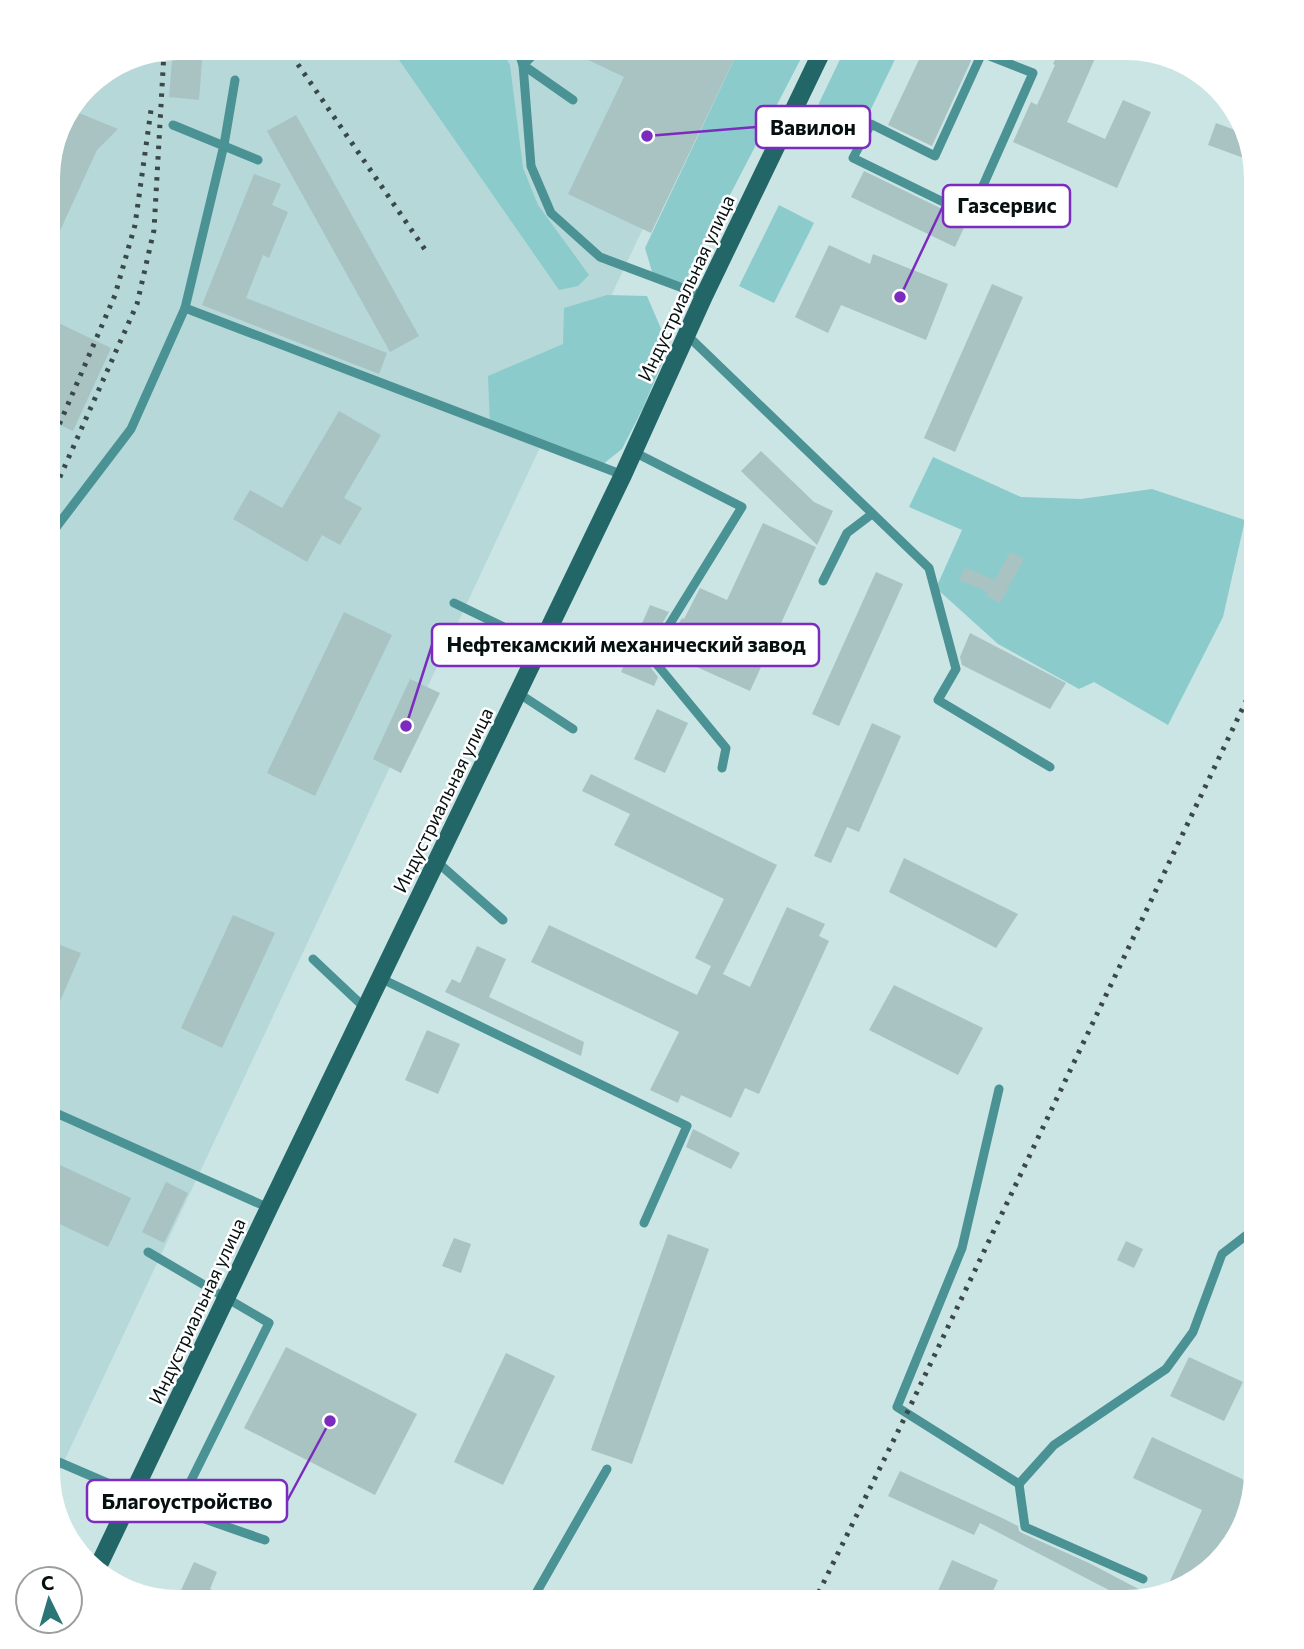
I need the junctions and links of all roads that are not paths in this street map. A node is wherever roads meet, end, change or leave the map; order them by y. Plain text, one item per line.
1 (521, 60) edge
2 (528, 60) edge
3 (818, 60) edge
4 (979, 60) edge
5 (1000, 60) edge
6 (523, 65) junction
7 (235, 80) dead end
8 (573, 100) dead end
9 (173, 125) dead end
10 (224, 145) junction
11 (258, 160) dead end
12 (704, 296) junction
13 (185, 308) junction
14 (687, 335) junction
15 (634, 452) junction
16 (623, 475) junction
17 (872, 514) junction
18 (60, 522) edge
19 (823, 581) dead end
20 (454, 603) dead end
21 (541, 645) junction
22 (518, 693) junction
23 (573, 729) dead end
24 (1049, 767) dead end
25 (722, 768) dead end
26 (436, 861) junction
27 (503, 920) dead end
28 (313, 959) dead end
29 (380, 978) junction
30 (365, 1008) junction
31 (999, 1089) dead end
32 (60, 1115) edge
33 (269, 1208) junction
34 (644, 1223) dead end
35 (1244, 1237) edge
36 (148, 1252) dead end
37 (226, 1298) junction
38 (60, 1463) edge
39 (607, 1469) dead end
40 (1019, 1484) junction
41 (133, 1494) junction
42 (177, 1509) junction
43 (265, 1539) dead end
44 (101, 1561) edge
45 (1143, 1578) dead end
46 (538, 1590) edge

1 - 6 lane
2 - 6 lane
3 - 12 main road, Индустриальная улица
4 - 5 lane
6 - 8 lane
6 - 12 lane
7 - 10 lane
9 - 10 lane
10 - 11 lane
10 - 13 lane
12 - 14 main road, Индустриальная улица
13 - 16 lane
13 - 18 lane
14 - 15 main road, Индустриальная улица
14 - 17 lane
15 - 16 main road, Индустриальная улица
15 - 25 lane
16 - 21 main road, Индустриальная улица
17 - 19 lane
17 - 24 lane
20 - 21 lane
21 - 22 main road, Индустриальная улица
22 - 23 lane
22 - 26 main road, Индустриальная улица
26 - 27 lane
26 - 29 main road, Индустриальная улица
28 - 30 lane
29 - 30 main road, Индустриальная улица
29 - 34 lane
30 - 33 main road, Индустриальная улица
31 - 40 lane
32 - 33 lane
33 - 37 main road, Индустриальная улица
35 - 40 lane
36 - 37 lane
37 - 41 main road, Индустриальная улица
37 - 42 lane
38 - 41 lane
39 - 46 lane
40 - 45 lane
41 - 42 lane
41 - 44 main road, Индустриальная улица
42 - 43 lane

